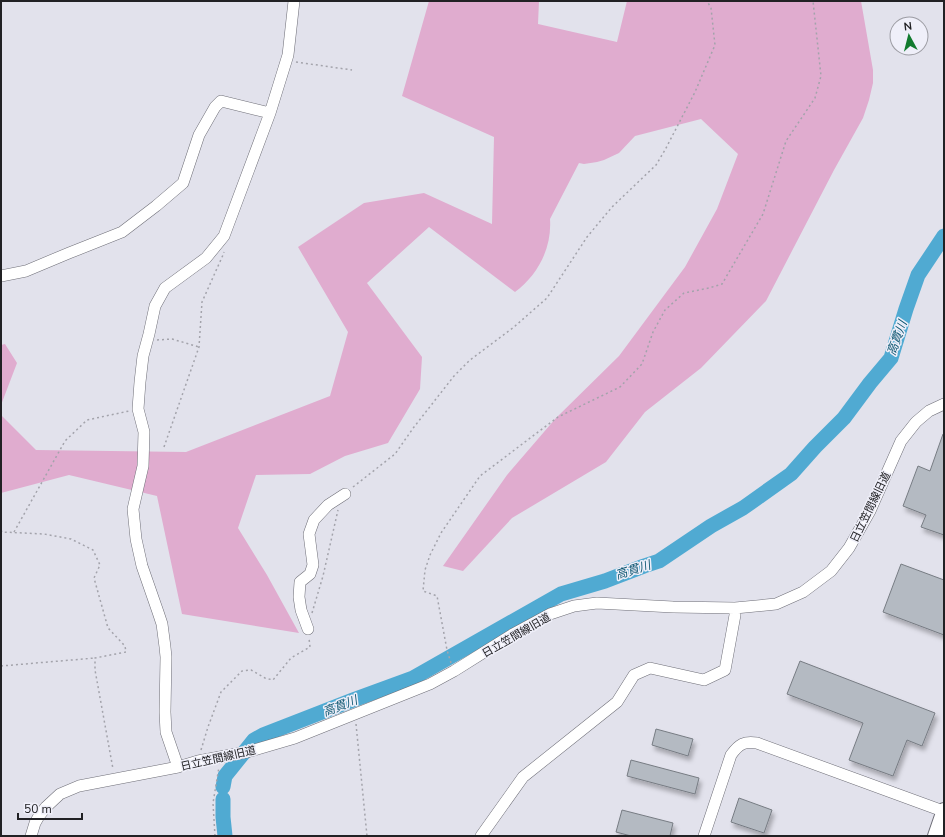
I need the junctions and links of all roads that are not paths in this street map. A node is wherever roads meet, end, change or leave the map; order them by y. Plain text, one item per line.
1 (294, 1) edge
2 (270, 113) junction
3 (1, 276) edge
4 (944, 404) edge
5 (344, 494) road end
6 (735, 608) junction
7 (308, 629) road end
8 (178, 767) junction
9 (944, 810) edge
10 (31, 836) edge
11 (481, 836) edge
12 (704, 836) edge
13 (935, 836) edge

1 - 2 street
2 - 3 street
2 - 8 street
4 - 6 street, 日立笠間線旧道
5 - 7 street
6 - 8 street, 日立笠間線旧道
6 - 11 street
8 - 10 street, 日立笠間線旧道
9 - 12 street
9 - 13 main road

